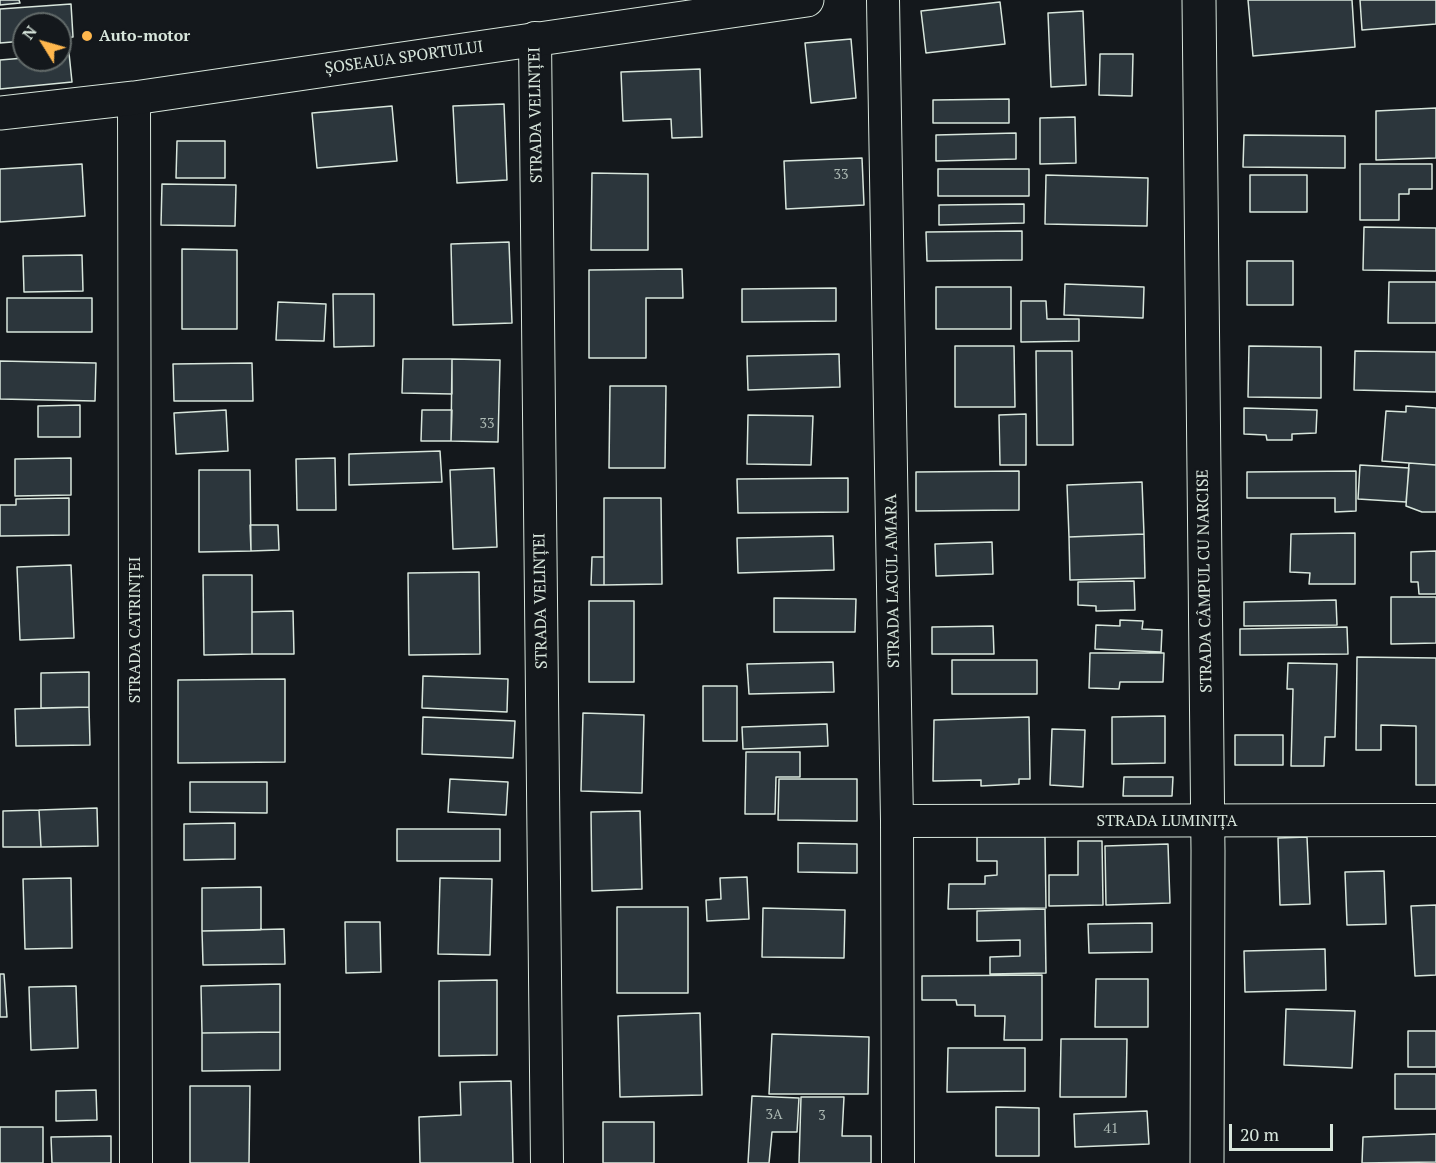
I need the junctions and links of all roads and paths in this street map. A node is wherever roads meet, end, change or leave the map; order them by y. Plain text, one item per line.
1 (807, 0) edge
2 (883, 0) edge
3 (1199, 0) edge
4 (535, 38) junction
5 (134, 98) junction
6 (0, 113) edge
7 (1436, 820) edge
8 (897, 821) junction
9 (1208, 822) junction
10 (136, 1163) edge
11 (547, 1163) edge
12 (898, 1163) edge
13 (1207, 1163) edge

1 - 4 street, ȘOSEAUA SPORTULUI
2 - 8 street, STRADA LACUL AMARA
3 - 9 street, STRADA CÂMPUL CU NARCISE
4 - 5 street, ȘOSEAUA SPORTULUI
4 - 11 street, STRADA VELINȚEI
5 - 6 street, ȘOSEAUA SPORTULUI
5 - 10 street, STRADA CATRINȚEI
7 - 9 street, STRADA LUMINIȚA
8 - 9 street, STRADA LUMINIȚA
8 - 12 street, STRADA LACUL AMARA
9 - 13 street, STRADA CÂMPUL CU NARCISE

